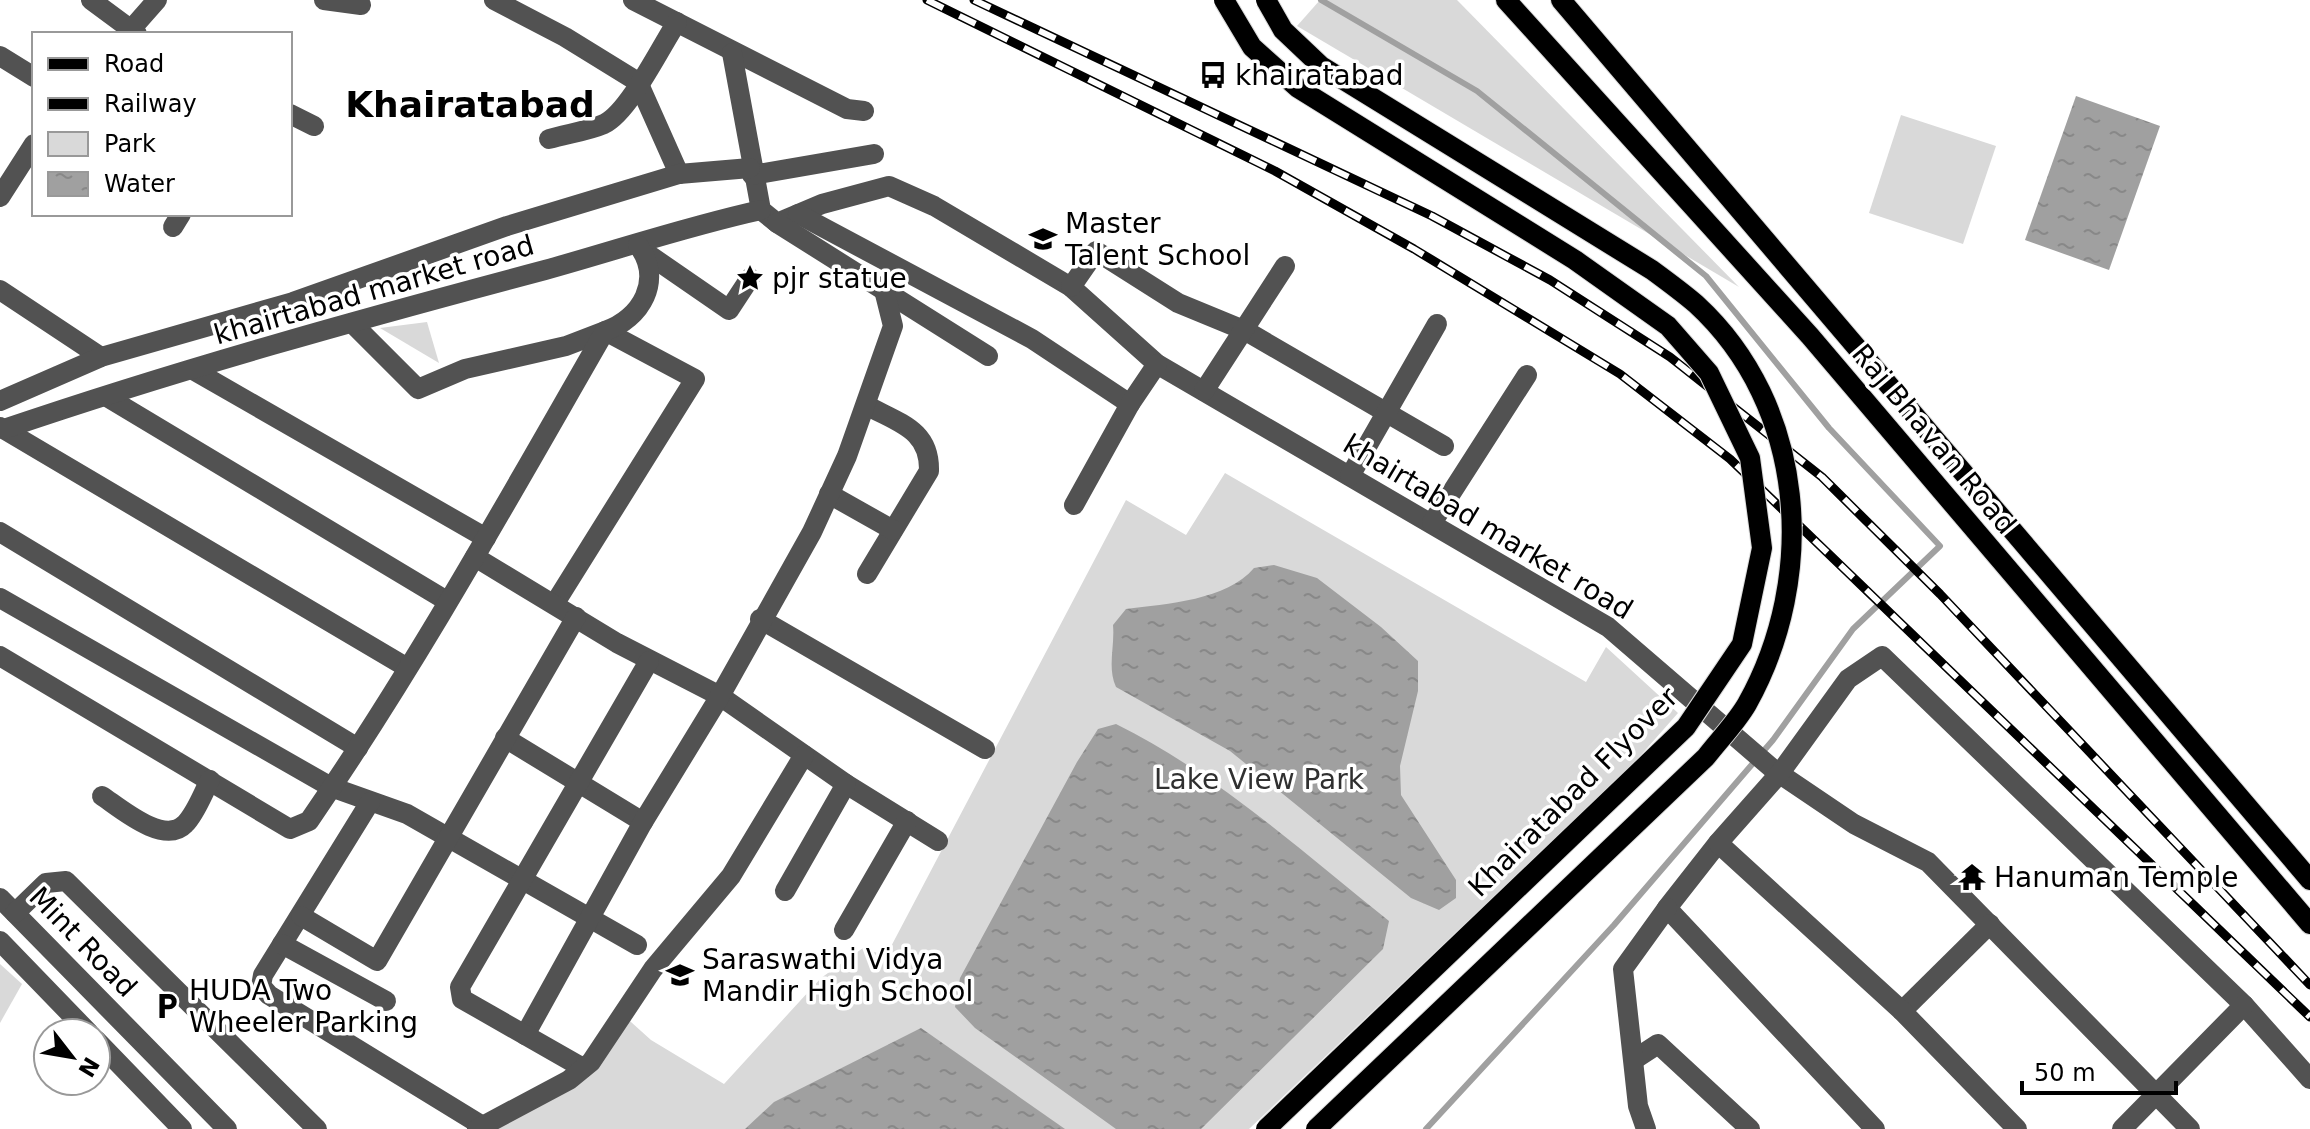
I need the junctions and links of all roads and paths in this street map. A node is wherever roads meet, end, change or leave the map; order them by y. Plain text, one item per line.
1 (91, 0) edge
2 (157, 0) edge
3 (324, 0) edge
4 (494, 0) edge
5 (633, 0) edge
6 (1224, 0) edge
7 (1266, 0) edge
8 (1506, 0) edge
9 (1561, 0) edge
10 (361, 5) dead end
11 (677, 22) junction
12 (131, 32) edge
13 (133, 32) edge
14 (732, 53) junction
15 (0, 56) edge
16 (32, 76) edge
17 (638, 82) junction
18 (864, 111) dead end
19 (292, 115) edge
20 (314, 126) dead end
21 (549, 139) dead end
22 (32, 147) edge
23 (874, 154) dead end
24 (751, 171) junction
25 (679, 174) junction
26 (3, 186) edge
27 (798, 214) junction
28 (769, 217) junction
29 (640, 247) junction
30 (1285, 266) dead end
31 (750, 278) dead end
32 (1071, 287) junction
33 (0, 290) edge
34 (885, 294) junction
35 (352, 323) junction
36 (1437, 324) dead end
37 (605, 331) junction
38 (1246, 331) junction
39 (988, 356) dead end
40 (101, 357) junction
41 (1157, 364) junction
42 (195, 371) junction
43 (1527, 375) dead end
44 (1204, 391) junction
45 (107, 397) junction
46 (0, 401) edge
47 (1130, 404) junction
48 (866, 405) junction
49 (1385, 412) junction
50 (2, 428) edge
51 (1444, 446) dead end
52 (1350, 476) junction
53 (829, 494) junction
54 (1074, 505) dead end
55 (1432, 523) junction
56 (893, 530) junction
57 (0, 532) edge
58 (486, 538) junction
59 (475, 557) junction
60 (867, 574) dead end
61 (0, 598) edge
62 (447, 601) junction
63 (555, 603) junction
64 (576, 617) junction
65 (760, 619) junction
66 (0, 656) edge
67 (649, 661) junction
68 (406, 667) junction
69 (720, 696) junction
70 (505, 738) junction
71 (358, 748) junction
72 (985, 749) dead end
73 (804, 755) junction
74 (1777, 772) junction
75 (210, 780) junction
76 (578, 784) junction
77 (846, 784) junction
78 (331, 787) junction
79 (102, 796) dead end
80 (370, 802) junction
81 (907, 821) junction
82 (643, 822) junction
83 (450, 838) junction
84 (938, 841) dead end
85 (1718, 843) junction
86 (2309, 876) edge
87 (523, 880) junction
88 (785, 891) dead end
89 (2285, 895) junction
90 (7, 905) edge
91 (1667, 908) junction
92 (2306, 912) edge
93 (301, 916) junction
94 (592, 919) junction
95 (1990, 924) junction
96 (844, 930) dead end
97 (0, 941) edge
98 (282, 944) junction
99 (637, 945) dead end
100 (386, 1001) dead end
101 (2244, 1005) junction
102 (1902, 1011) junction
103 (74, 1017) edge
104 (525, 1035) junction
105 (112, 1057) edge
106 (1635, 1059) junction
107 (583, 1068) junction
108 (2310, 1079) edge
109 (2155, 1096) junction
110 (479, 1127) edge
111 (182, 1129) edge
112 (227, 1129) edge
113 (317, 1129) edge
114 (1266, 1129) edge
115 (1316, 1129) edge
116 (1646, 1129) edge
117 (1750, 1129) edge
118 (1875, 1129) edge
119 (2017, 1129) edge
120 (2122, 1129) edge
121 (2190, 1129) edge

1 - 12 street
2 - 13 street
3 - 10 street
4 - 17 street
5 - 11 street
6 - 114 main road, Khairatabad Flyover, bridge
7 - 115 main road, bridge
8 - 89 main road, Raj Bhavan Road
9 - 86 main road, Raj Bhavan Road
11 - 14 street
11 - 17 street
14 - 18 street
14 - 24 street
15 - 16 street
17 - 21 street
17 - 25 street
19 - 20 street
22 - 26 street
23 - 24 street
24 - 25 street
24 - 28 street
25 - 40 street
27 - 28 street, khairtabad market road
27 - 32 street, khairtabad market road
27 - 47 street
28 - 29 street, khairtabad market road
28 - 34 street
29 - 31 street
29 - 35 street, khairtabad market road
29 - 37 street
30 - 38 street
32 - 38 street
32 - 41 street, khairtabad market road
33 - 40 street
34 - 39 street
34 - 48 street
35 - 37 street
35 - 42 street, khairtabad market road
36 - 49 street
37 - 58 street
37 - 63 street
38 - 44 street
38 - 49 street
40 - 46 street
41 - 44 street, khairtabad market road
41 - 47 street
42 - 45 street, khairtabad market road
42 - 58 street
43 - 55 street
44 - 52 street, khairtabad market road
45 - 50 street, khairtabad market road
45 - 62 street
47 - 54 street
48 - 53 street
48 - 56 street
49 - 51 street
49 - 52 street
50 - 68 street
52 - 55 street, khairtabad market road
53 - 56 street
53 - 65 street
55 - 74 street, khairtabad market road
56 - 60 street
57 - 71 street
58 - 59 street
59 - 62 street
59 - 63 street
61 - 78 street
62 - 68 street
63 - 64 street
64 - 67 street
64 - 70 street
65 - 69 street
65 - 72 street
66 - 75 street
67 - 69 street
67 - 76 street
68 - 71 street
69 - 73 street
69 - 82 street
70 - 76 street
70 - 83 street
71 - 78 street
73 - 77 street
73 - 107 street
74 - 85 street
74 - 95 street, khairtabad market road
74 - 101 street
75 - 78 street
75 - 79 street
76 - 82 street
76 - 87 street
77 - 81 street
77 - 88 street
78 - 80 street
80 - 83 street
80 - 93 street
81 - 84 street
81 - 96 street
82 - 94 street
83 - 87 street
83 - 93 street
85 - 91 street
85 - 102 street
86 - 89 street
87 - 94 street
87 - 104 street
89 - 92 main road, Raj Bhavan Road
90 - 112 street, Mint Road
90 - 113 street
91 - 106 street
91 - 118 street
93 - 98 street
94 - 99 street
94 - 104 street
95 - 102 street
95 - 109 street, khairtabad market road
97 - 103 street, Mint Road
98 - 100 street
98 - 110 street
101 - 108 street
101 - 109 street
102 - 119 street
104 - 107 street
105 - 111 street
106 - 116 street
106 - 117 street
107 - 110 street
109 - 120 street
109 - 121 street, khairtabad market road

